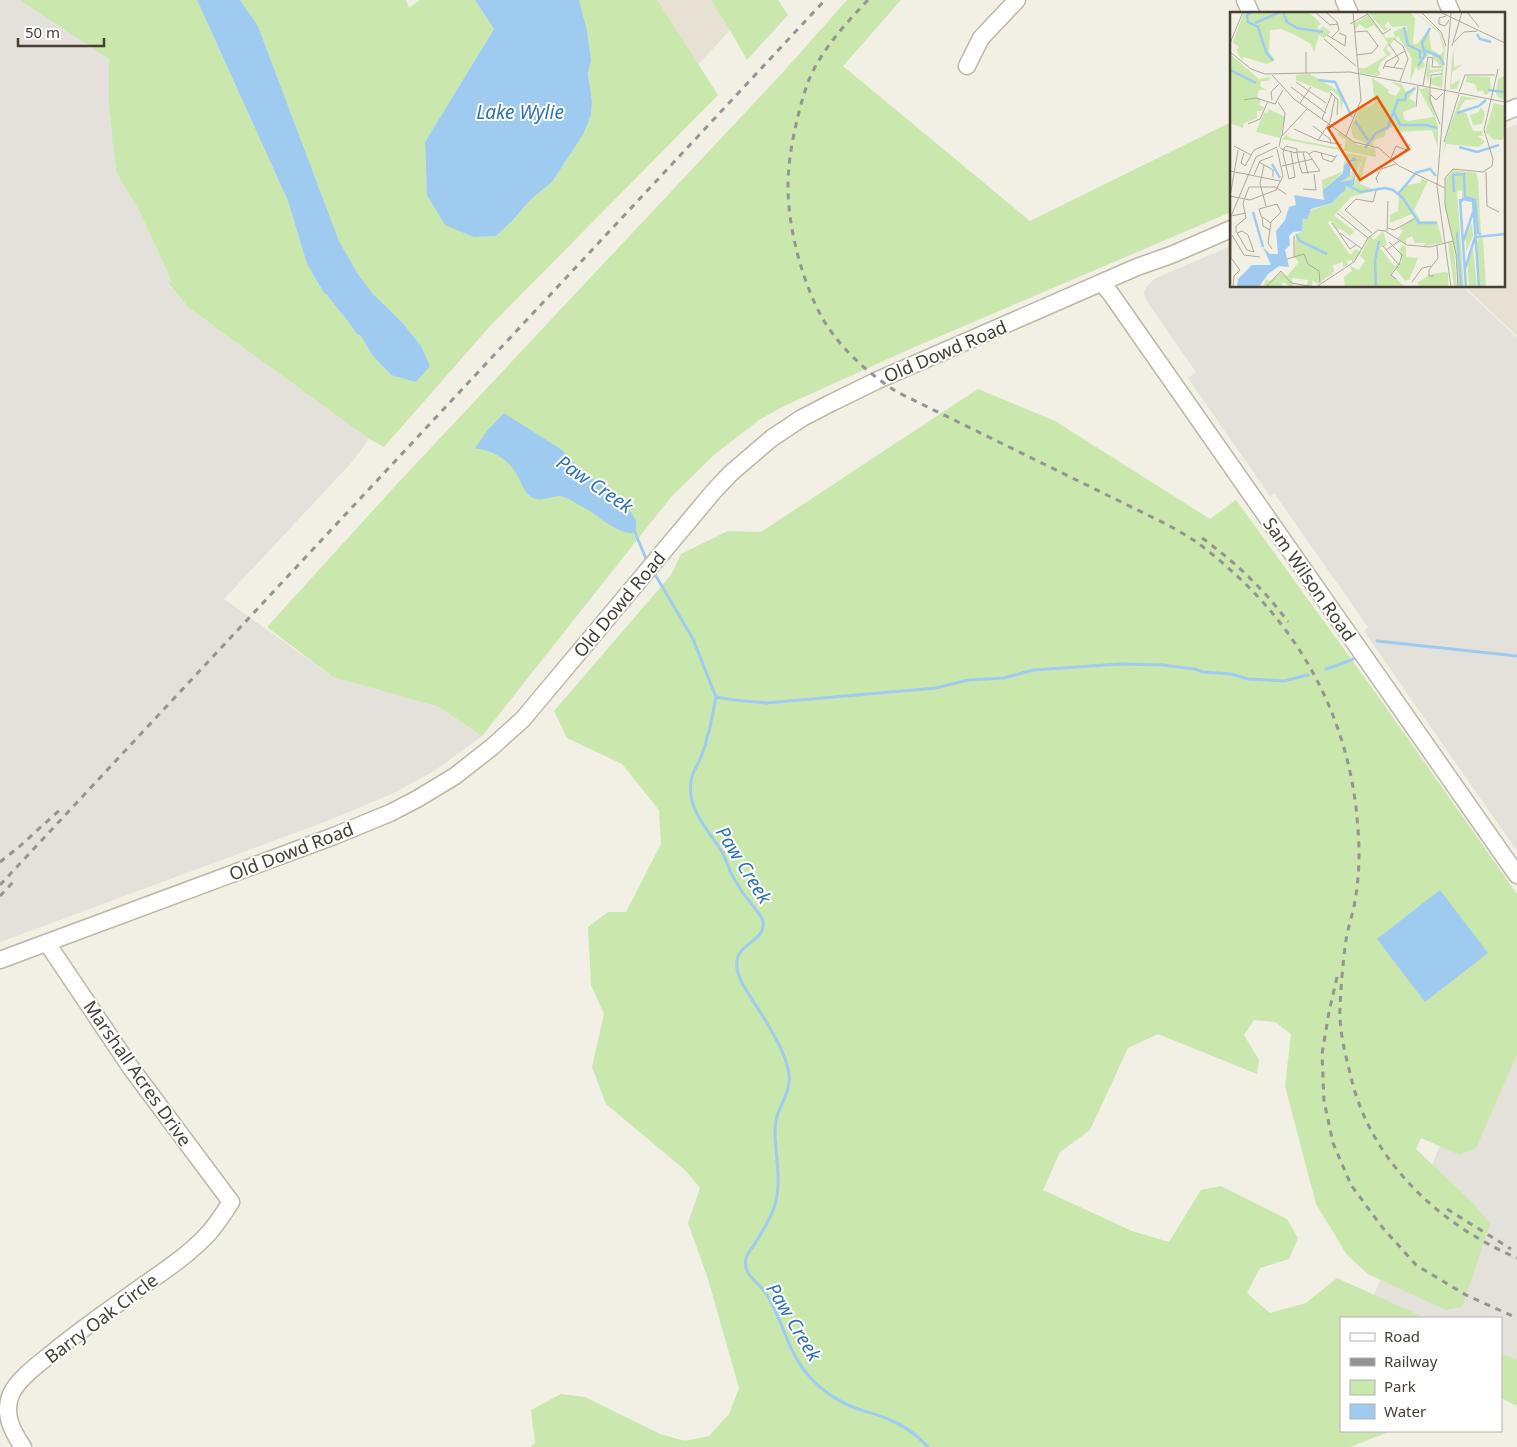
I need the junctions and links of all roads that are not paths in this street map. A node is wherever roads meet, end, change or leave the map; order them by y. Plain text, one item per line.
1 (1017, 0) edge
2 (1245, 0) edge
3 (1344, 0) edge
4 (1446, 0) edge
5 (1250, 12) edge
6 (1349, 12) edge
7 (1451, 12) edge
8 (967, 66) dead end
9 (1517, 107) edge
10 (1504, 113) edge
11 (1230, 229) edge
12 (1102, 283) junction
13 (1517, 875) edge
14 (47, 942) junction
15 (0, 960) edge
16 (231, 1202) joint
17 (23, 1447) edge

1 - 8 street
2 - 5 street
3 - 6 street
4 - 7 street
9 - 10 street
11 - 12 street, Old Dowd Road
12 - 13 street, Sam Wilson Road
12 - 14 street, Old Dowd Road
14 - 15 street, Old Dowd Road
14 - 16 street, Marshall Acres Drive
16 - 17 street, Barry Oak Circle

